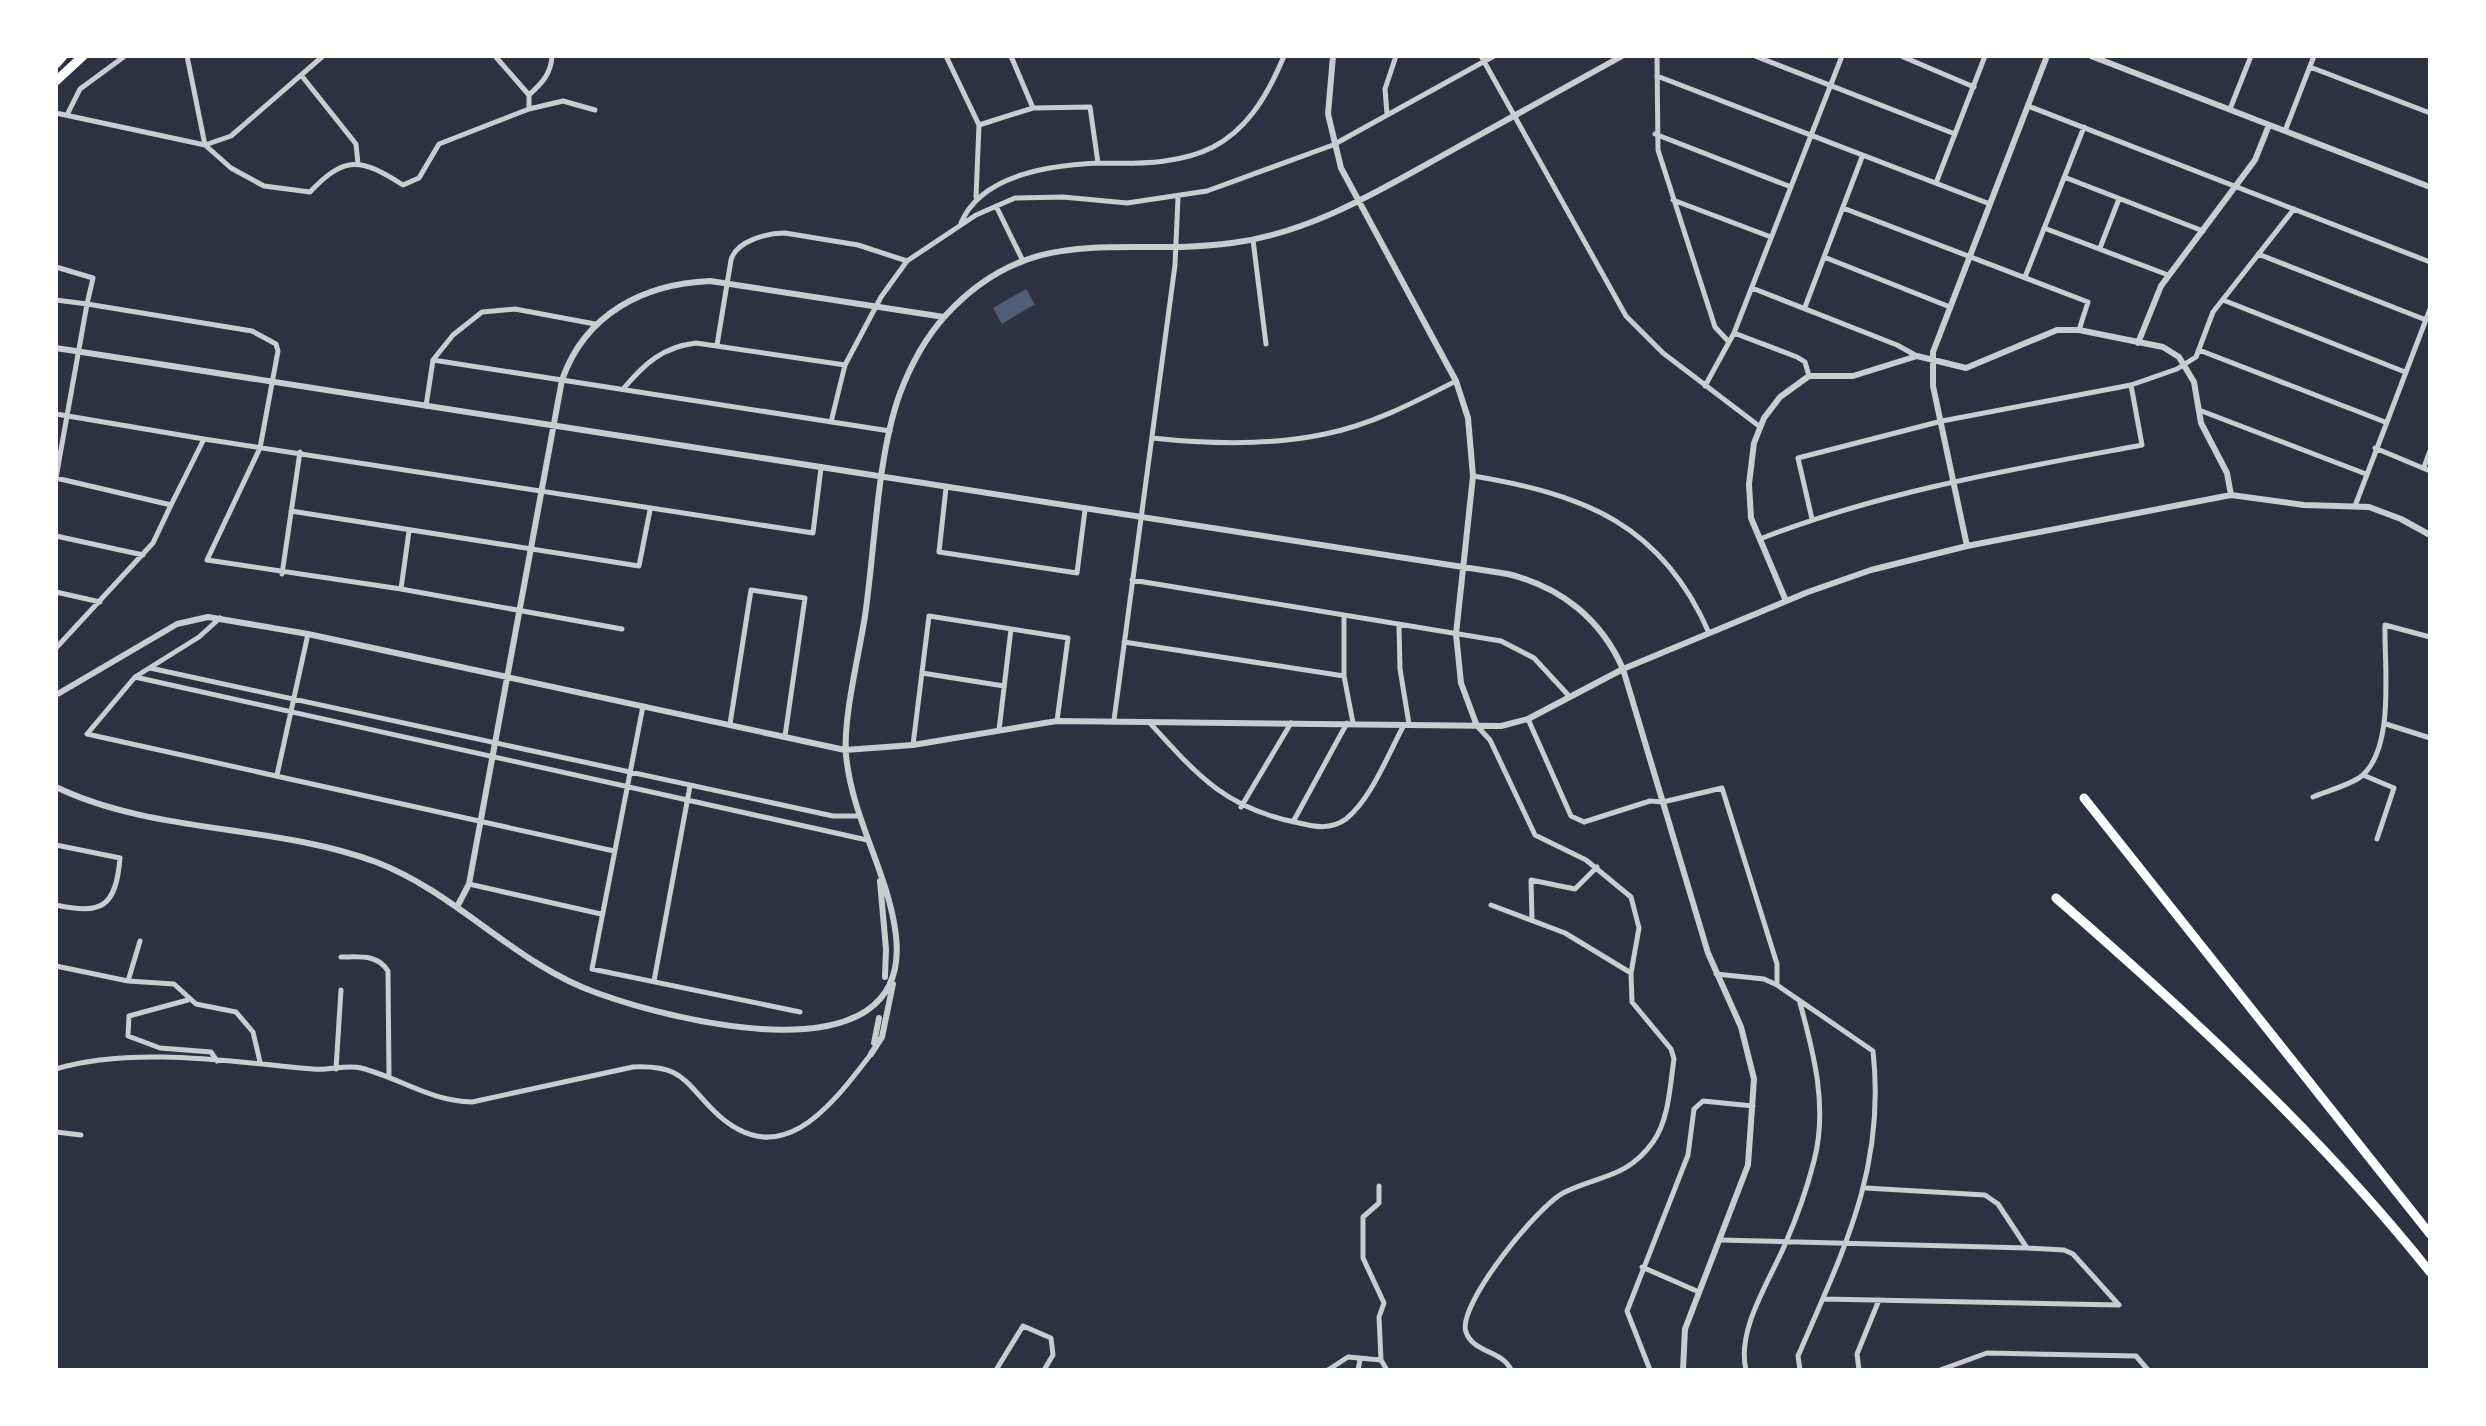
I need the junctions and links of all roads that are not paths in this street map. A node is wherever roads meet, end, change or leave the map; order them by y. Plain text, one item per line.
1 (63, 56) edge
2 (83, 56) edge
3 (125, 56) edge
4 (187, 56) edge
5 (323, 56) edge
6 (495, 56) edge
7 (552, 56) edge
8 (946, 56) edge
9 (1011, 56) edge
10 (1284, 56) edge
11 (1333, 56) edge
12 (1396, 56) edge
13 (1494, 56) edge
14 (1622, 56) edge
15 (1657, 56) edge
16 (1755, 56) edge
17 (1842, 56) edge
18 (1901, 56) edge
19 (1985, 56) edge
20 (2047, 56) edge
21 (2091, 56) edge
22 (2251, 56) edge
23 (2314, 56) edge
24 (1482, 59) edge
25 (56, 64) edge
26 (2310, 67) junction
27 (301, 75) junction
28 (1657, 76) junction
29 (56, 81) edge
30 (1831, 86) junction
31 (1974, 87) junction
32 (529, 95) junction
33 (2028, 106) junction
34 (1033, 108) junction
35 (529, 109) junction
36 (2230, 109) junction
37 (595, 110) dead end
38 (56, 113) edge
39 (2430, 113) edge
40 (1387, 114) junction
41 (67, 115) junction
42 (1514, 116) junction
43 (979, 125) junction
44 (2269, 125) junction
45 (2084, 127) junction
46 (2285, 131) junction
47 (1655, 134) junction
48 (1955, 134) junction
49 (1811, 136) junction
50 (205, 145) junction
51 (1333, 145) junction
52 (1862, 157) junction
53 (1098, 163) junction
54 (358, 164) junction
55 (2064, 177) junction
56 (1936, 183) junction
57 (2236, 186) junction
58 (1791, 187) junction
59 (2430, 187) edge
60 (976, 197) junction
61 (1178, 198) junction
62 (2119, 199) junction
63 (1673, 200) junction
64 (1359, 201) junction
65 (1990, 204) junction
66 (996, 206) junction
67 (1843, 208) junction
68 (2294, 209) junction
69 (960, 224) junction
70 (2044, 228) junction
71 (2203, 231) junction
72 (1771, 237) junction
73 (1253, 240) junction
74 (1177, 246) junction
75 (2100, 248) junction
76 (2258, 254) junction
77 (1824, 257) junction
78 (1969, 257) junction
79 (907, 261) junction
80 (1023, 261) junction
81 (2430, 262) edge
82 (56, 267) edge
83 (2168, 275) junction
84 (2025, 277) junction
85 (726, 283) junction
86 (1752, 288) junction
87 (56, 300) edge
88 (2223, 300) junction
89 (87, 304) junction
90 (874, 307) junction
91 (1805, 307) junction
92 (1950, 307) junction
93 (2430, 309) edge
94 (944, 317) junction
95 (2426, 320) junction
96 (595, 324) junction
97 (2079, 330) junction
98 (1734, 333) junction
99 (1729, 342) junction
100 (2138, 343) junction
101 (1266, 344) dead end
102 (717, 345) junction
103 (56, 348) edge
104 (2199, 350) junction
105 (77, 351) junction
106 (1917, 356) junction
107 (433, 360) junction
108 (1932, 361) junction
109 (845, 365) junction
110 (2185, 365) junction
111 (2405, 372) junction
112 (1809, 376) junction
113 (562, 380) junction
114 (1456, 381) junction
115 (271, 382) junction
116 (2131, 385) junction
117 (1705, 386) junction
118 (624, 388) junction
119 (426, 406) junction
120 (2198, 409) junction
121 (56, 414) edge
122 (68, 416) junction
123 (1942, 421) junction
124 (831, 422) junction
125 (2385, 422) junction
126 (555, 426) junction
127 (1759, 426) junction
128 (890, 431) junction
129 (1152, 438) junction
130 (204, 439) junction
131 (260, 448) junction
132 (2375, 448) junction
133 (2430, 451) edge
134 (300, 452) junction
135 (58, 455) edge
136 (821, 468) junction
137 (2427, 469) edge
138 (2366, 474) junction
139 (1473, 476) junction
140 (56, 478) edge
141 (884, 478) junction
142 (1954, 481) junction
143 (946, 488) junction
144 (544, 492) junction
145 (2231, 495) junction
146 (171, 505) junction
147 (2355, 506) junction
148 (650, 510) junction
149 (1085, 510) junction
150 (291, 511) junction
151 (1140, 519) junction
152 (1812, 519) junction
153 (409, 531) junction
154 (2430, 535) edge
155 (56, 536) edge
156 (1760, 539) junction
157 (1967, 546) junction
158 (533, 549) junction
159 (143, 555) junction
160 (1461, 568) junction
161 (282, 574) junction
162 (1132, 580) junction
163 (401, 589) junction
164 (56, 592) edge
165 (1786, 601) junction
166 (100, 602) junction
167 (521, 612) junction
168 (1344, 617) junction
169 (221, 618) junction
170 (1399, 626) junction
171 (622, 629) dead end
172 (1011, 629) junction
173 (1709, 633) junction
174 (308, 634) junction
175 (1456, 634) junction
176 (2430, 637) edge
177 (1124, 642) junction
178 (56, 648) edge
179 (150, 668) junction
180 (1623, 669) junction
181 (922, 673) junction
182 (1344, 676) junction
183 (135, 677) junction
184 (509, 677) junction
185 (1004, 686) junction
186 (56, 695) edge
187 (1570, 697) junction
188 (294, 700) junction
189 (643, 706) junction
190 (291, 713) junction
191 (1528, 719) junction
192 (1114, 720) junction
193 (1057, 721) junction
194 (1148, 721) junction
195 (1291, 723) junction
196 (1350, 723) junction
197 (730, 724) junction
198 (1407, 724) junction
199 (2386, 724) junction
200 (1477, 726) junction
201 (999, 730) junction
202 (785, 736) junction
203 (2430, 738) edge
204 (496, 743) junction
205 (913, 745) junction
206 (845, 750) junction
207 (493, 758) junction
208 (629, 773) junction
209 (277, 775) junction
210 (2363, 775) junction
211 (690, 786) junction
212 (56, 787) edge
213 (627, 787) junction
214 (2313, 797) dead end
215 (2084, 798) dead end
216 (687, 801) junction
217 (1663, 802) junction
218 (1241, 807) junction
219 (859, 816) junction
220 (481, 821) junction
221 (1293, 822) junction
222 (2377, 839) dead end
223 (867, 840) junction
224 (56, 845) edge
225 (614, 851) junction
226 (1597, 867) junction
227 (880, 876) junction
228 (469, 884) junction
229 (2056, 898) dead end
230 (56, 905) edge
231 (1491, 905) dead end
232 (457, 907) junction
233 (601, 914) junction
234 (1532, 919) junction
235 (140, 941) dead end
236 (341, 957) dead end
237 (56, 966) edge
238 (1631, 973) junction
239 (1716, 974) junction
240 (885, 977) dead end
241 (894, 980) junction
242 (128, 981) junction
243 (654, 981) junction
244 (1777, 985) junction
245 (341, 990) dead end
246 (188, 1000) junction
247 (1800, 1002) junction
248 (800, 1012) dead end
249 (879, 1018) dead end
250 (871, 1054) junction
251 (218, 1062) junction
252 (260, 1062) junction
253 (56, 1069) edge
254 (336, 1069) junction
255 (389, 1076) junction
256 (1754, 1106) junction
257 (56, 1132) edge
258 (81, 1135) dead end
259 (1379, 1186) dead end
260 (1866, 1188) junction
261 (2430, 1234) edge
262 (1721, 1240) junction
263 (1786, 1242) junction
264 (1845, 1245) junction
265 (2027, 1248) junction
266 (1642, 1267) junction
267 (2430, 1272) edge
268 (1699, 1292) junction
269 (1823, 1299) junction
270 (1879, 1300) junction
271 (1360, 1360) junction
272 (1381, 1360) junction
273 (996, 1370) edge
274 (1044, 1370) edge
275 (1328, 1370) edge
276 (1358, 1370) edge
277 (1387, 1370) edge
278 (1511, 1370) edge
279 (1650, 1370) edge
280 (1683, 1370) edge
281 (1746, 1370) edge
282 (1800, 1370) edge
283 (1859, 1370) edge
284 (1940, 1370) edge
285 (2148, 1370) edge

1 - 25 highway
2 - 29 highway
3 - 41 street
4 - 50 street
5 - 27 street
6 - 32 street
7 - 32 street
8 - 43 street
9 - 34 street
10 - 53 street
11 - 51 street
12 - 40 street
13 - 24 street
14 - 42 street
15 - 28 street
16 - 30 street
17 - 30 street
18 - 31 street
19 - 31 street
20 - 33 street
21 - 36 street
22 - 36 street
23 - 26 street
24 - 40 street
24 - 42 street
26 - 39 street
26 - 46 street
27 - 50 street
27 - 54 street
28 - 47 street
28 - 49 street
30 - 48 street
30 - 49 street
31 - 48 street
32 - 35 street
33 - 45 street
33 - 65 street
34 - 43 street
34 - 53 street
35 - 37 street
35 - 54 street
36 - 44 street
38 - 41 street
40 - 51 street
41 - 50 street
42 - 64 street
42 - 117 street
43 - 60 street
44 - 46 street
44 - 57 street
45 - 55 street
45 - 57 street
46 - 59 street
47 - 58 street
47 - 63 street
48 - 56 street
49 - 52 street
49 - 58 street
50 - 54 street
51 - 61 street
51 - 64 street
52 - 56 street
52 - 67 street
53 - 60 street
55 - 62 street
55 - 70 street
56 - 65 street
57 - 68 street
57 - 71 street
58 - 72 street
60 - 69 street
61 - 66 street
61 - 74 street
62 - 71 street
62 - 75 street
63 - 72 street
63 - 99 street
64 - 73 street
64 - 114 street
65 - 78 street
66 - 69 street
66 - 80 street
67 - 77 street
67 - 78 street
68 - 76 street
68 - 81 street
69 - 79 street
70 - 75 street
70 - 84 street
71 - 83 street
72 - 86 street
73 - 74 street
73 - 101 street
74 - 80 street
74 - 129 street
75 - 83 street
76 - 88 street
76 - 95 street
77 - 91 street
77 - 92 street
78 - 84 street
78 - 92 street
79 - 85 street
79 - 90 street
80 - 94 street
82 - 89 street
83 - 100 street
84 - 97 street
85 - 90 street
85 - 96 street
85 - 102 street
86 - 91 street
86 - 98 street
87 - 89 street
88 - 104 street
88 - 111 street
89 - 105 street
89 - 115 street
90 - 94 street
90 - 109 street
91 - 106 street
92 - 108 street
93 - 95 street
94 - 128 street
95 - 111 street
96 - 107 street
96 - 113 street
97 - 100 street
97 - 108 street
98 - 99 street
98 - 112 street
99 - 117 street
100 - 110 street
102 - 109 street
102 - 118 street
103 - 105 street
104 - 110 street
104 - 125 street
105 - 115 street
105 - 122 street
106 - 108 street
106 - 112 street
107 - 113 street
107 - 119 street
108 - 123 street
109 - 124 street
110 - 116 street
110 - 120 street
111 - 125 street
112 - 127 street
113 - 118 street
113 - 126 street
114 - 129 street
114 - 139 street
115 - 119 street
115 - 131 street
116 - 123 street
116 - 142 street
117 - 127 street
118 - 124 street
119 - 126 street
120 - 138 street
120 - 145 street
121 - 122 street
122 - 130 street
122 - 135 street
123 - 142 street
123 - 152 street
124 - 128 street
125 - 132 street
126 - 136 street
126 - 144 street
127 - 156 street
128 - 141 street
129 - 151 street
130 - 131 street
130 - 146 street
131 - 134 street
131 - 161 street
132 - 137 street
132 - 138 street
133 - 137 street
134 - 144 street
134 - 150 street
135 - 140 street
136 - 141 street
136 - 148 street
138 - 147 street
139 - 160 street
139 - 173 street
140 - 146 street
141 - 143 street
141 - 206 street
142 - 152 street
142 - 157 street
143 - 149 street
143 - 149 street
144 - 148 street
144 - 158 street
145 - 147 street
145 - 157 street
146 - 159 street
147 - 154 street
148 - 158 street
149 - 151 street
150 - 153 street
150 - 161 street
151 - 160 street
151 - 162 street
152 - 156 street
153 - 158 street
153 - 163 street
155 - 159 street
156 - 165 street
157 - 165 street
158 - 167 street
159 - 166 street
160 - 175 street
160 - 180 street
161 - 163 street
162 - 168 street
162 - 177 street
163 - 167 street
164 - 166 street
165 - 173 street
166 - 178 street
167 - 171 street
167 - 184 street
168 - 170 street
168 - 182 street
169 - 174 street
169 - 179 street
169 - 186 street
170 - 175 street
170 - 198 street
172 - 181 street
172 - 185 street
172 - 193 street
173 - 180 street
174 - 184 street
174 - 188 street
175 - 187 street
175 - 200 street
176 - 199 street
177 - 182 street
177 - 192 street
179 - 183 street
179 - 188 street
180 - 187 street
180 - 217 street
181 - 185 street
181 - 205 street
182 - 196 street
183 - 190 street
183 - 209 street
184 - 189 street
184 - 204 street
185 - 201 street
187 - 191 street
188 - 190 street
188 - 204 street
189 - 197 street
189 - 208 street
190 - 207 street
190 - 209 street
191 - 200 street
191 - 217 street
192 - 193 street
192 - 194 street
193 - 201 street
194 - 195 street
194 - 218 street
195 - 196 street
195 - 218 street
196 - 198 street
196 - 221 street
197 - 202 street
197 - 202 street
198 - 200 street
198 - 221 street
199 - 203 street
199 - 210 street
200 - 226 street
201 - 205 street
202 - 206 street
204 - 207 street
204 - 208 street
205 - 206 street
206 - 219 street
207 - 213 street
207 - 220 street
208 - 211 street
208 - 213 street
209 - 220 street
210 - 214 street
210 - 222 street
211 - 216 street
211 - 219 street
212 - 232 street
213 - 216 street
213 - 225 street
215 - 261 highway
216 - 223 street
216 - 243 street
217 - 239 street
217 - 244 street
218 - 221 street
219 - 223 street
220 - 225 street
220 - 228 street
223 - 227 street
224 - 230 street
225 - 233 street
226 - 234 street
226 - 238 street
227 - 240 street
227 - 241 street
228 - 232 street
228 - 233 street
229 - 267 highway
231 - 234 street
232 - 241 street
233 - 243 street
234 - 238 street
235 - 242 street
236 - 255 street
237 - 242 street
238 - 278 street
239 - 244 street
239 - 256 street
241 - 250 street
242 - 246 street
243 - 248 street
244 - 247 street
245 - 254 street
246 - 251 street
246 - 252 street
247 - 260 street
247 - 263 street
249 - 250 street
250 - 255 street
251 - 252 street
251 - 253 street
252 - 254 street
254 - 255 street
256 - 262 street
256 - 266 street
257 - 258 street
259 - 272 street
260 - 264 street
260 - 265 street
262 - 263 street
262 - 268 street
263 - 264 street
263 - 281 street
264 - 265 street
264 - 269 street
265 - 270 street
266 - 268 street
266 - 279 street
268 - 280 street
269 - 270 street
269 - 282 street
270 - 283 street
271 - 272 street
271 - 275 street
271 - 276 street
272 - 277 street
273 - 274 street
284 - 285 street

